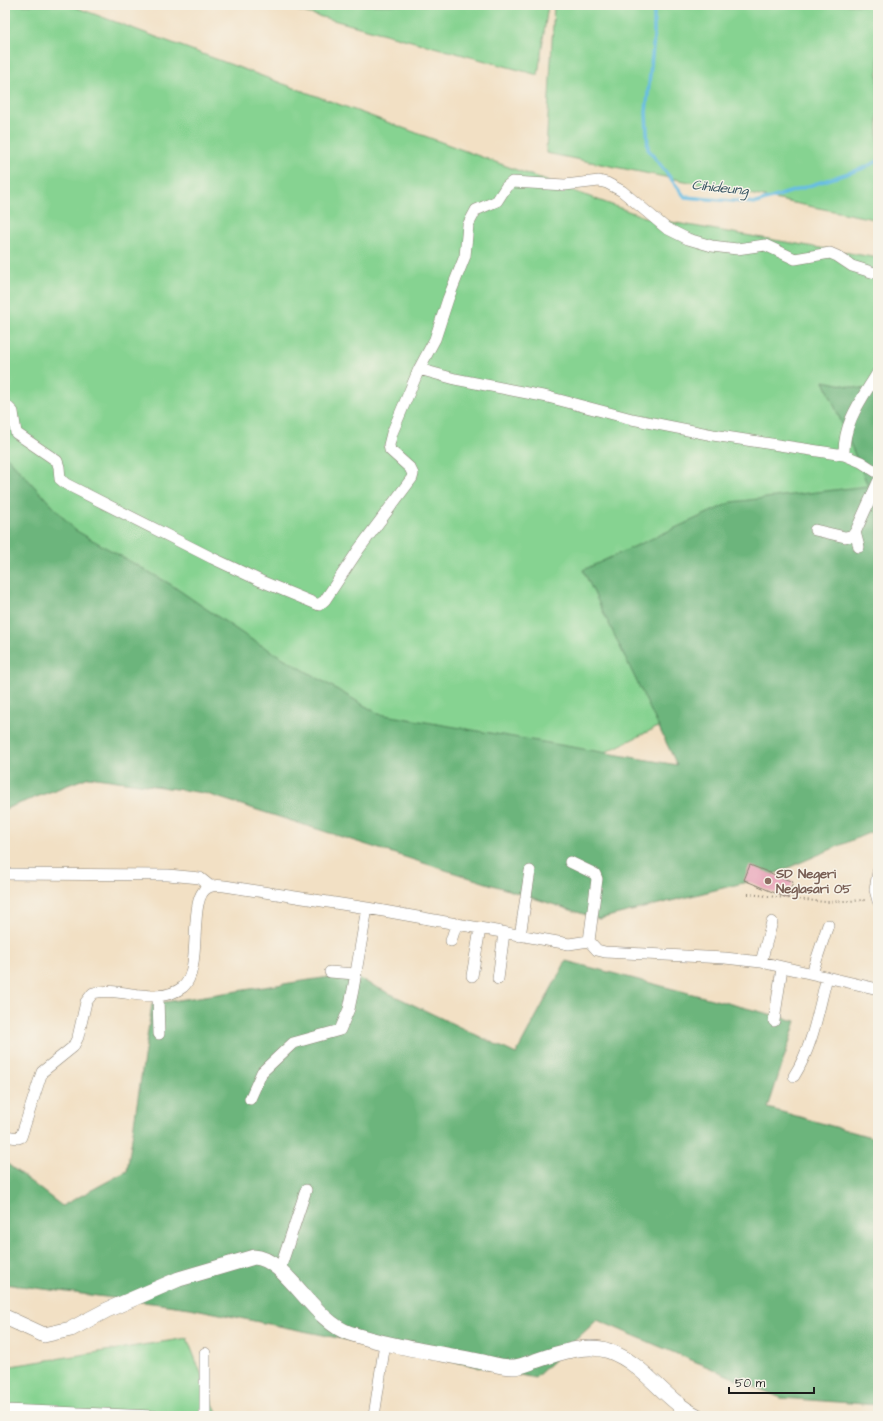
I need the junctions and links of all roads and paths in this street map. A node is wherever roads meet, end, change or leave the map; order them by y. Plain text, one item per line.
1 (878, 274) edge
2 (419, 369) junction
3 (878, 372) edge
4 (5, 404) edge
5 (844, 455) junction
6 (878, 473) edge
7 (878, 482) edge
8 (815, 530) dead end
9 (855, 532) junction
10 (860, 547) dead end
11 (570, 862) dead end
12 (530, 871) dead end
13 (878, 872) edge
14 (5, 874) edge
15 (210, 886) junction
16 (748, 894) dead end
17 (877, 900) edge
18 (367, 908) junction
19 (772, 922) dead end
20 (456, 925) junction
21 (828, 925) dead end
22 (480, 929) junction
23 (504, 933) junction
24 (520, 936) junction
25 (451, 941) dead end
26 (589, 942) junction
27 (761, 962) junction
28 (782, 968) junction
29 (330, 972) dead end
30 (812, 973) junction
31 (355, 974) junction
32 (472, 976) dead end
33 (827, 977) junction
34 (498, 979) dead end
35 (878, 989) edge
36 (158, 996) junction
37 (774, 1021) dead end
38 (159, 1034) dead end
39 (794, 1076) dead end
40 (250, 1098) dead end
41 (5, 1136) edge
42 (306, 1190) dead end
43 (280, 1269) junction
44 (5, 1317) edge
45 (385, 1343) junction
46 (205, 1354) dead end
47 (5, 1410) edge
48 (154, 1416) edge
49 (205, 1416) edge
50 (374, 1416) edge
51 (696, 1416) edge

1 - 2 street
2 - 4 street
2 - 5 street
3 - 5 street
5 - 6 street
7 - 9 street
8 - 9 street
9 - 10 street
11 - 26 street
12 - 24 street
13 - 17 street
14 - 15 street
15 - 18 street
15 - 36 street
16 - 17 path
18 - 20 street
18 - 31 street
19 - 27 street
20 - 22 street
20 - 25 street
21 - 30 street
22 - 23 street
22 - 32 street
23 - 24 street
23 - 34 street
24 - 26 street
26 - 27 street
27 - 28 street
28 - 30 street
28 - 37 street
29 - 31 street
30 - 33 street
31 - 40 street
33 - 35 street
33 - 39 street
36 - 38 street
36 - 41 street
42 - 43 street
43 - 44 street
43 - 45 street
45 - 50 street
45 - 51 street
46 - 49 street
47 - 48 street

